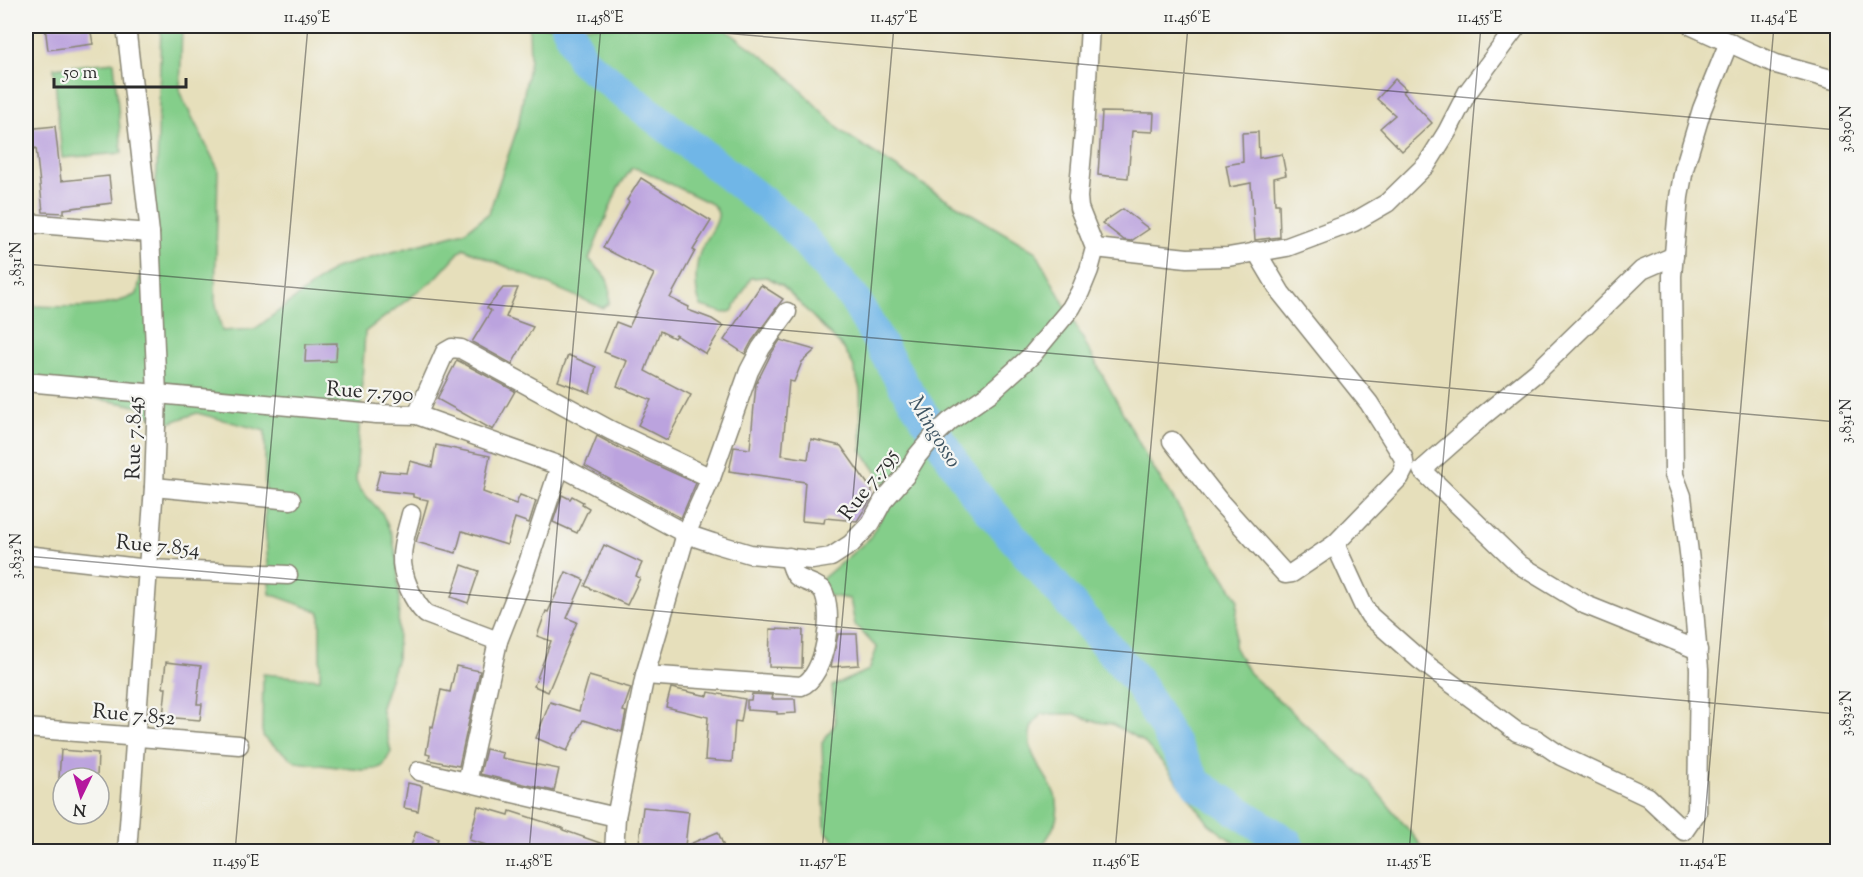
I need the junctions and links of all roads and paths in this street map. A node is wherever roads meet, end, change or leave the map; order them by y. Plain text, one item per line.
1 (126, 26) edge
2 (1090, 26) edge
3 (1517, 26) edge
4 (1692, 26) edge
5 (1729, 42) junction
6 (1838, 81) edge
7 (26, 223) edge
8 (150, 233) junction
9 (1095, 248) junction
10 (1256, 252) junction
11 (1674, 256) junction
12 (787, 312) dead end
13 (26, 382) edge
14 (157, 395) junction
15 (417, 416) junction
16 (1172, 441) dead end
17 (560, 466) junction
18 (711, 478) junction
19 (154, 487) junction
20 (291, 500) dead end
21 (411, 514) dead end
22 (686, 534) junction
23 (1335, 544) junction
24 (26, 555) edge
25 (789, 557) junction
26 (148, 569) junction
27 (288, 575) dead end
28 (498, 641) junction
29 (1698, 650) junction
30 (645, 675) junction
31 (26, 728) edge
32 (136, 737) junction
33 (239, 745) dead end
34 (419, 771) dead end
35 (467, 782) junction
36 (616, 817) junction
37 (127, 852) edge
38 (614, 852) edge

1 - 8 street, Rue 7.845
2 - 9 street
3 - 10 street
4 - 5 street
5 - 6 street
5 - 11 street
7 - 8 street
8 - 14 street, Rue 7.845
9 - 10 street
9 - 25 street, Rue 7.795
10 - 23 street
11 - 29 street
11 - 29 street
12 - 18 street
13 - 14 street, Rue 7.790
14 - 15 street, Rue 7.790
14 - 19 street, Rue 7.845
15 - 17 street, Rue 7.790
15 - 18 street
16 - 23 street
17 - 22 street, Rue 7.790
17 - 28 street
18 - 22 street
19 - 20 street
19 - 26 street, Rue 7.845
21 - 28 street
22 - 25 street, Rue 7.795
22 - 30 street
23 - 29 street
24 - 26 street, Rue 7.854
25 - 30 street
26 - 27 street, Rue 7.854
26 - 32 street, Rue 7.845
28 - 35 street
30 - 36 street
31 - 32 street, Rue 7.852
32 - 33 street, Rue 7.852
32 - 37 street, Rue 7.845
34 - 35 street
35 - 36 street
36 - 38 street

